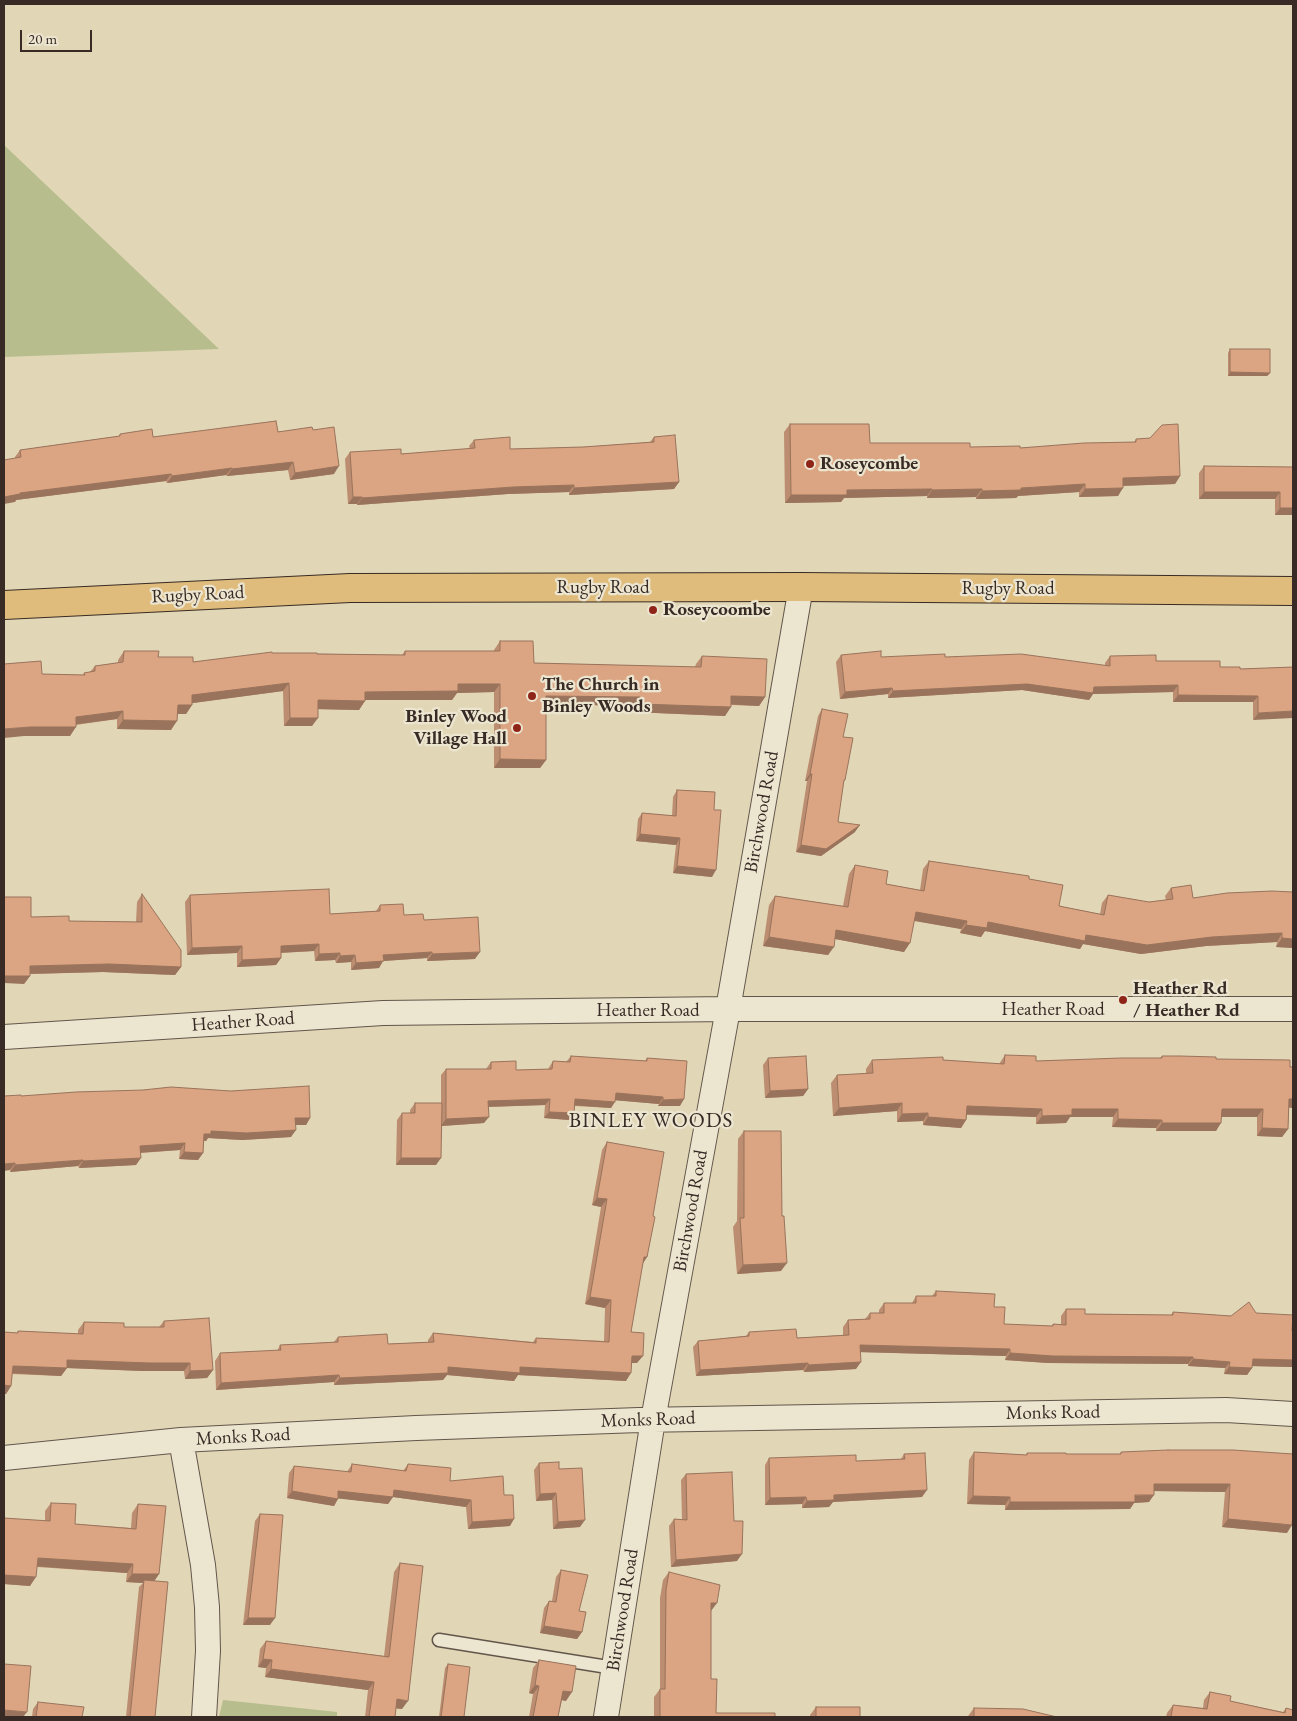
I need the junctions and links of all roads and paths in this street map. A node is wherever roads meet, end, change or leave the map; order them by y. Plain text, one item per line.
1 (801, 587) junction
2 (1293, 592) edge
3 (4, 606) edge
4 (1293, 1009) edge
5 (728, 1010) junction
6 (4, 1037) edge
7 (1293, 1414) edge
8 (653, 1420) junction
9 (181, 1440) junction
10 (4, 1458) edge
11 (439, 1640) dead end
12 (614, 1668) junction
13 (204, 1717) edge
14 (606, 1717) edge

1 - 2 main road, Rugby Road
1 - 3 main road, Rugby Road
1 - 5 street, Birchwood Road
4 - 5 street, Heather Road
5 - 6 street, Heather Road
5 - 8 street, Birchwood Road
7 - 8 street, Monks Road
8 - 9 street, Monks Road
8 - 12 street, Birchwood Road
9 - 10 street, Monks Road
9 - 13 street
11 - 12 lane
12 - 14 street, Birchwood Road

